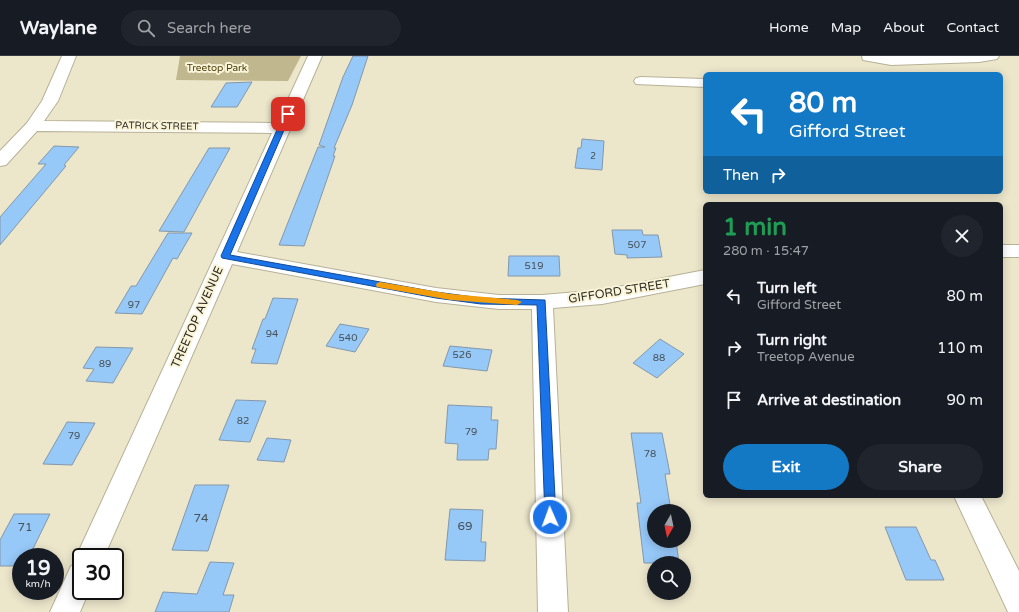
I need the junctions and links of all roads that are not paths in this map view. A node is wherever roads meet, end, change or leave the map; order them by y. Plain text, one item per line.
1 (69, 56) edge
2 (315, 56) edge
3 (992, 56) edge
4 (867, 57) edge
5 (871, 72) edge
6 (641, 81) dead end
7 (703, 83) edge
8 (33, 126) junction
9 (281, 128) junction
10 (0, 161) edge
11 (1003, 251) edge
12 (1019, 251) edge
13 (225, 256) junction
14 (703, 277) edge
15 (542, 302) junction
16 (968, 498) edge
17 (94, 548) edge
18 (72, 596) edge
19 (1019, 602) edge
20 (65, 612) edge
21 (554, 612) edge

1 - 8 street
2 - 9 street, TREETOP AVENUE
3 - 4 street
4 - 5 street
6 - 7 street
8 - 9 street, PATRICK STREET
8 - 10 street
9 - 13 street, TREETOP AVENUE
11 - 12 street
13 - 15 street, GIFFORD STREET
13 - 17 street, TREETOP AVENUE
14 - 15 street, GIFFORD STREET
15 - 21 street
16 - 19 street
18 - 20 street

